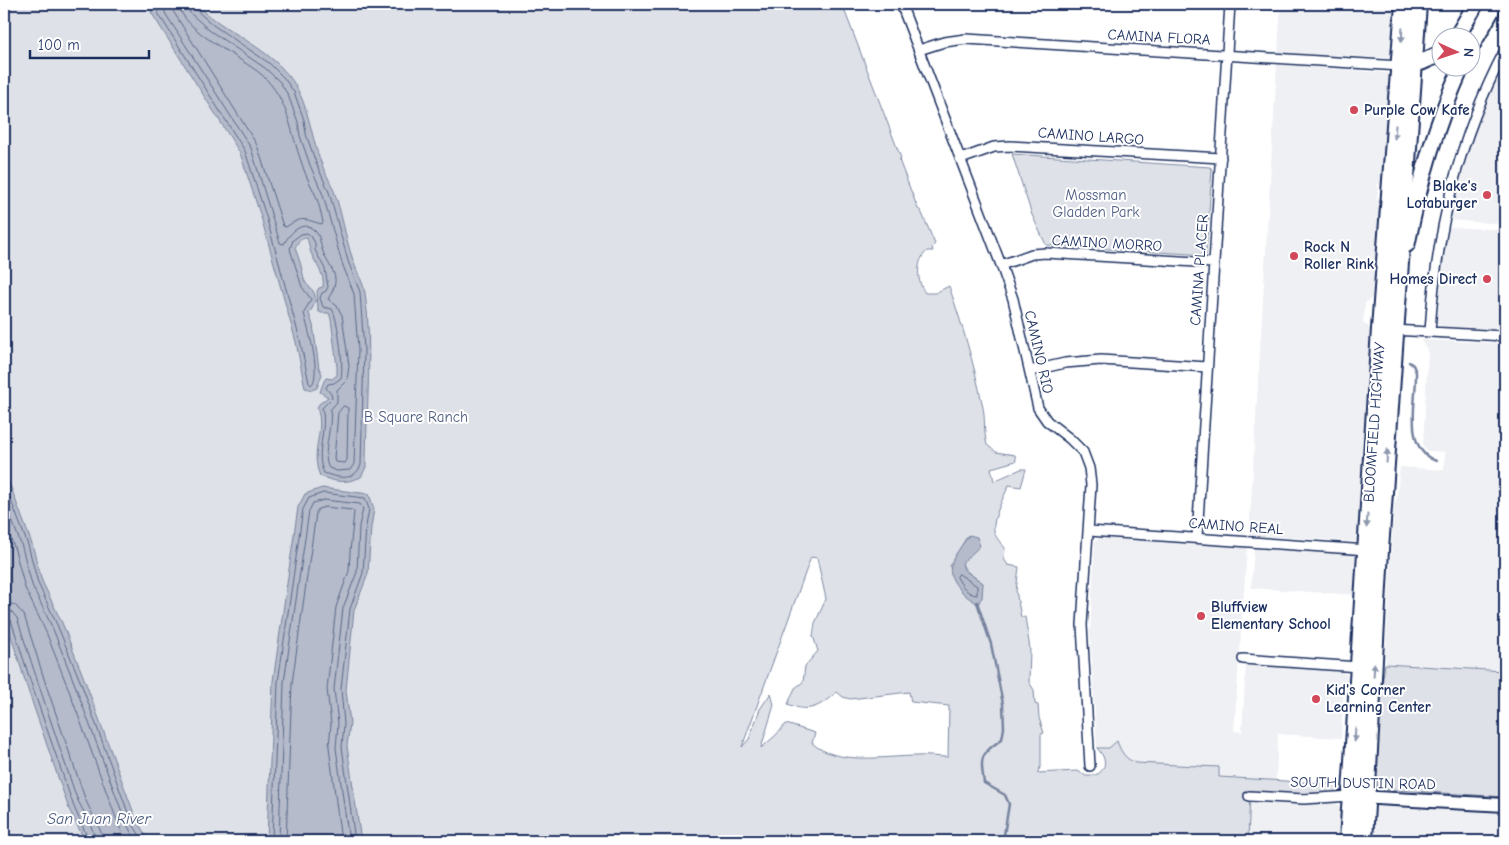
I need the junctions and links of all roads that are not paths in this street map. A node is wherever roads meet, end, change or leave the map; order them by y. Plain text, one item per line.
1 (901, 4) edge
2 (1230, 4) edge
3 (1404, 4) edge
4 (1418, 4) edge
5 (1476, 4) edge
6 (1489, 4) edge
7 (1495, 4) edge
8 (1462, 28) edge
9 (1473, 28) edge
10 (1482, 28) edge
11 (919, 50) junction
12 (1505, 50) edge
13 (1227, 55) junction
14 (1432, 58) edge
15 (1407, 65) junction
16 (1457, 78) edge
17 (1221, 158) junction
18 (961, 160) junction
19 (1213, 263) junction
20 (1002, 265) junction
21 (1400, 282) junction
22 (1388, 330) junction
23 (1430, 332) junction
24 (1505, 336) edge
25 (1207, 367) junction
26 (1030, 370) junction
27 (1089, 531) junction
28 (1197, 537) junction
29 (1373, 550) junction
30 (1243, 659) dead end
31 (1359, 667) junction
32 (1090, 766) dead end
33 (1249, 796) dead end
34 (1359, 797) junction
35 (1505, 805) edge
36 (1348, 841) edge
37 (1364, 841) edge

1 - 11 street, CAMINO RIO
2 - 13 street, CAMINA PLACER
3 -> 15 highway, BLOOMFIELD HIGHWAY
4 - 15 highway, BLOOMFIELD HIGHWAY
5 - 8 main road
6 - 9 main road
7 - 10 main road
11 - 13 street, CAMINA FLORA
11 - 18 street, CAMINO RIO
12 - 23 street
13 - 15 street, CAMINA FLORA
13 - 17 street, CAMINA PLACER
14 - 15 main road
15 - 21 highway, BLOOMFIELD HIGHWAY
15 -> 22 highway, BLOOMFIELD HIGHWAY
16 - 21 main road
17 - 18 street, CAMINO LARGO
17 - 19 street, CAMINA PLACER
18 - 20 street, CAMINO RIO
19 - 20 street, CAMINO MORRO
19 - 25 street, CAMINA PLACER
20 - 26 street, CAMINO RIO
21 - 22 highway, BLOOMFIELD HIGHWAY
22 - 23 street
22 - 29 highway, BLOOMFIELD HIGHWAY
23 - 24 street
25 - 26 street
25 - 28 street, CAMINA PLACER
26 - 27 street, CAMINO RIO
27 - 28 street, CAMINO REAL
27 - 32 street, CAMINO RIO
28 - 29 street, CAMINO REAL
29 - 31 highway, BLOOMFIELD HIGHWAY
34 -> 29 highway, BLOOMFIELD HIGHWAY
30 - 31 street
31 -> 34 highway, BLOOMFIELD HIGHWAY
33 - 34 street, SOUTH DUSTIN ROAD
34 - 35 street, SOUTH DUSTIN ROAD
34 - 36 highway, BLOOMFIELD HIGHWAY
34 - 37 highway, BLOOMFIELD HIGHWAY

